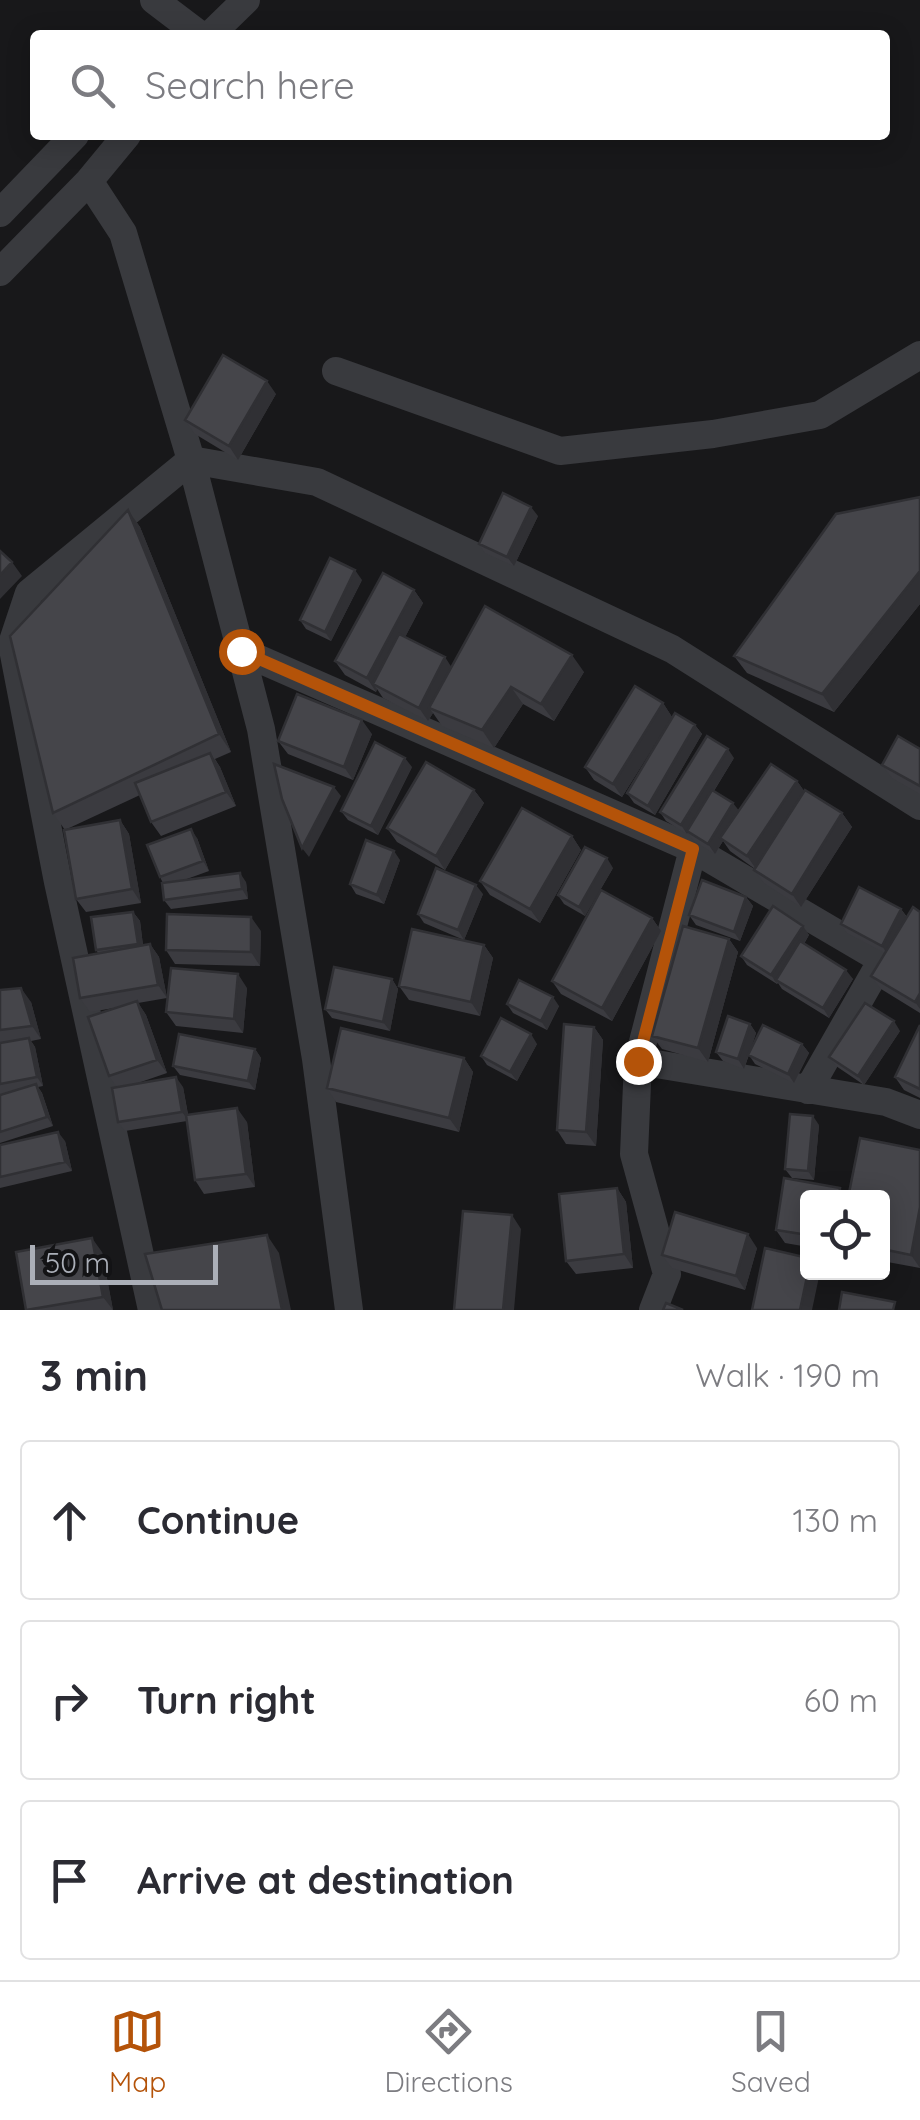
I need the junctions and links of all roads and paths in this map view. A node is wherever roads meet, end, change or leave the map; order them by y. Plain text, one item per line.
1 (154, 0) edge
2 (212, 0) edge
3 (246, 0) edge
4 (192, 30) edge
5 (195, 30) edge
6 (197, 30) edge
7 (70, 140) edge
8 (123, 140) edge
9 (89, 181) junction
10 (0, 213) edge
11 (0, 272) edge
12 (920, 355) edge
13 (336, 371) dead end
14 (191, 460) junction
15 (241, 651) junction
16 (920, 806) edge
17 (693, 849) junction
18 (638, 1061) junction
19 (808, 1090) junction
20 (920, 1115) edge
21 (152, 1310) edge
22 (349, 1310) edge
23 (653, 1310) edge

1 - 4 street
2 - 5 street
3 - 6 street
7 - 10 street
8 - 9 street
9 - 11 street
9 - 14 street
12 - 13 street
14 - 15 street
14 - 16 street
14 - 21 street
15 - 17 street
15 - 22 street
17 - 18 street
17 - 19 street
18 - 19 street
18 - 23 street
19 - 20 street

